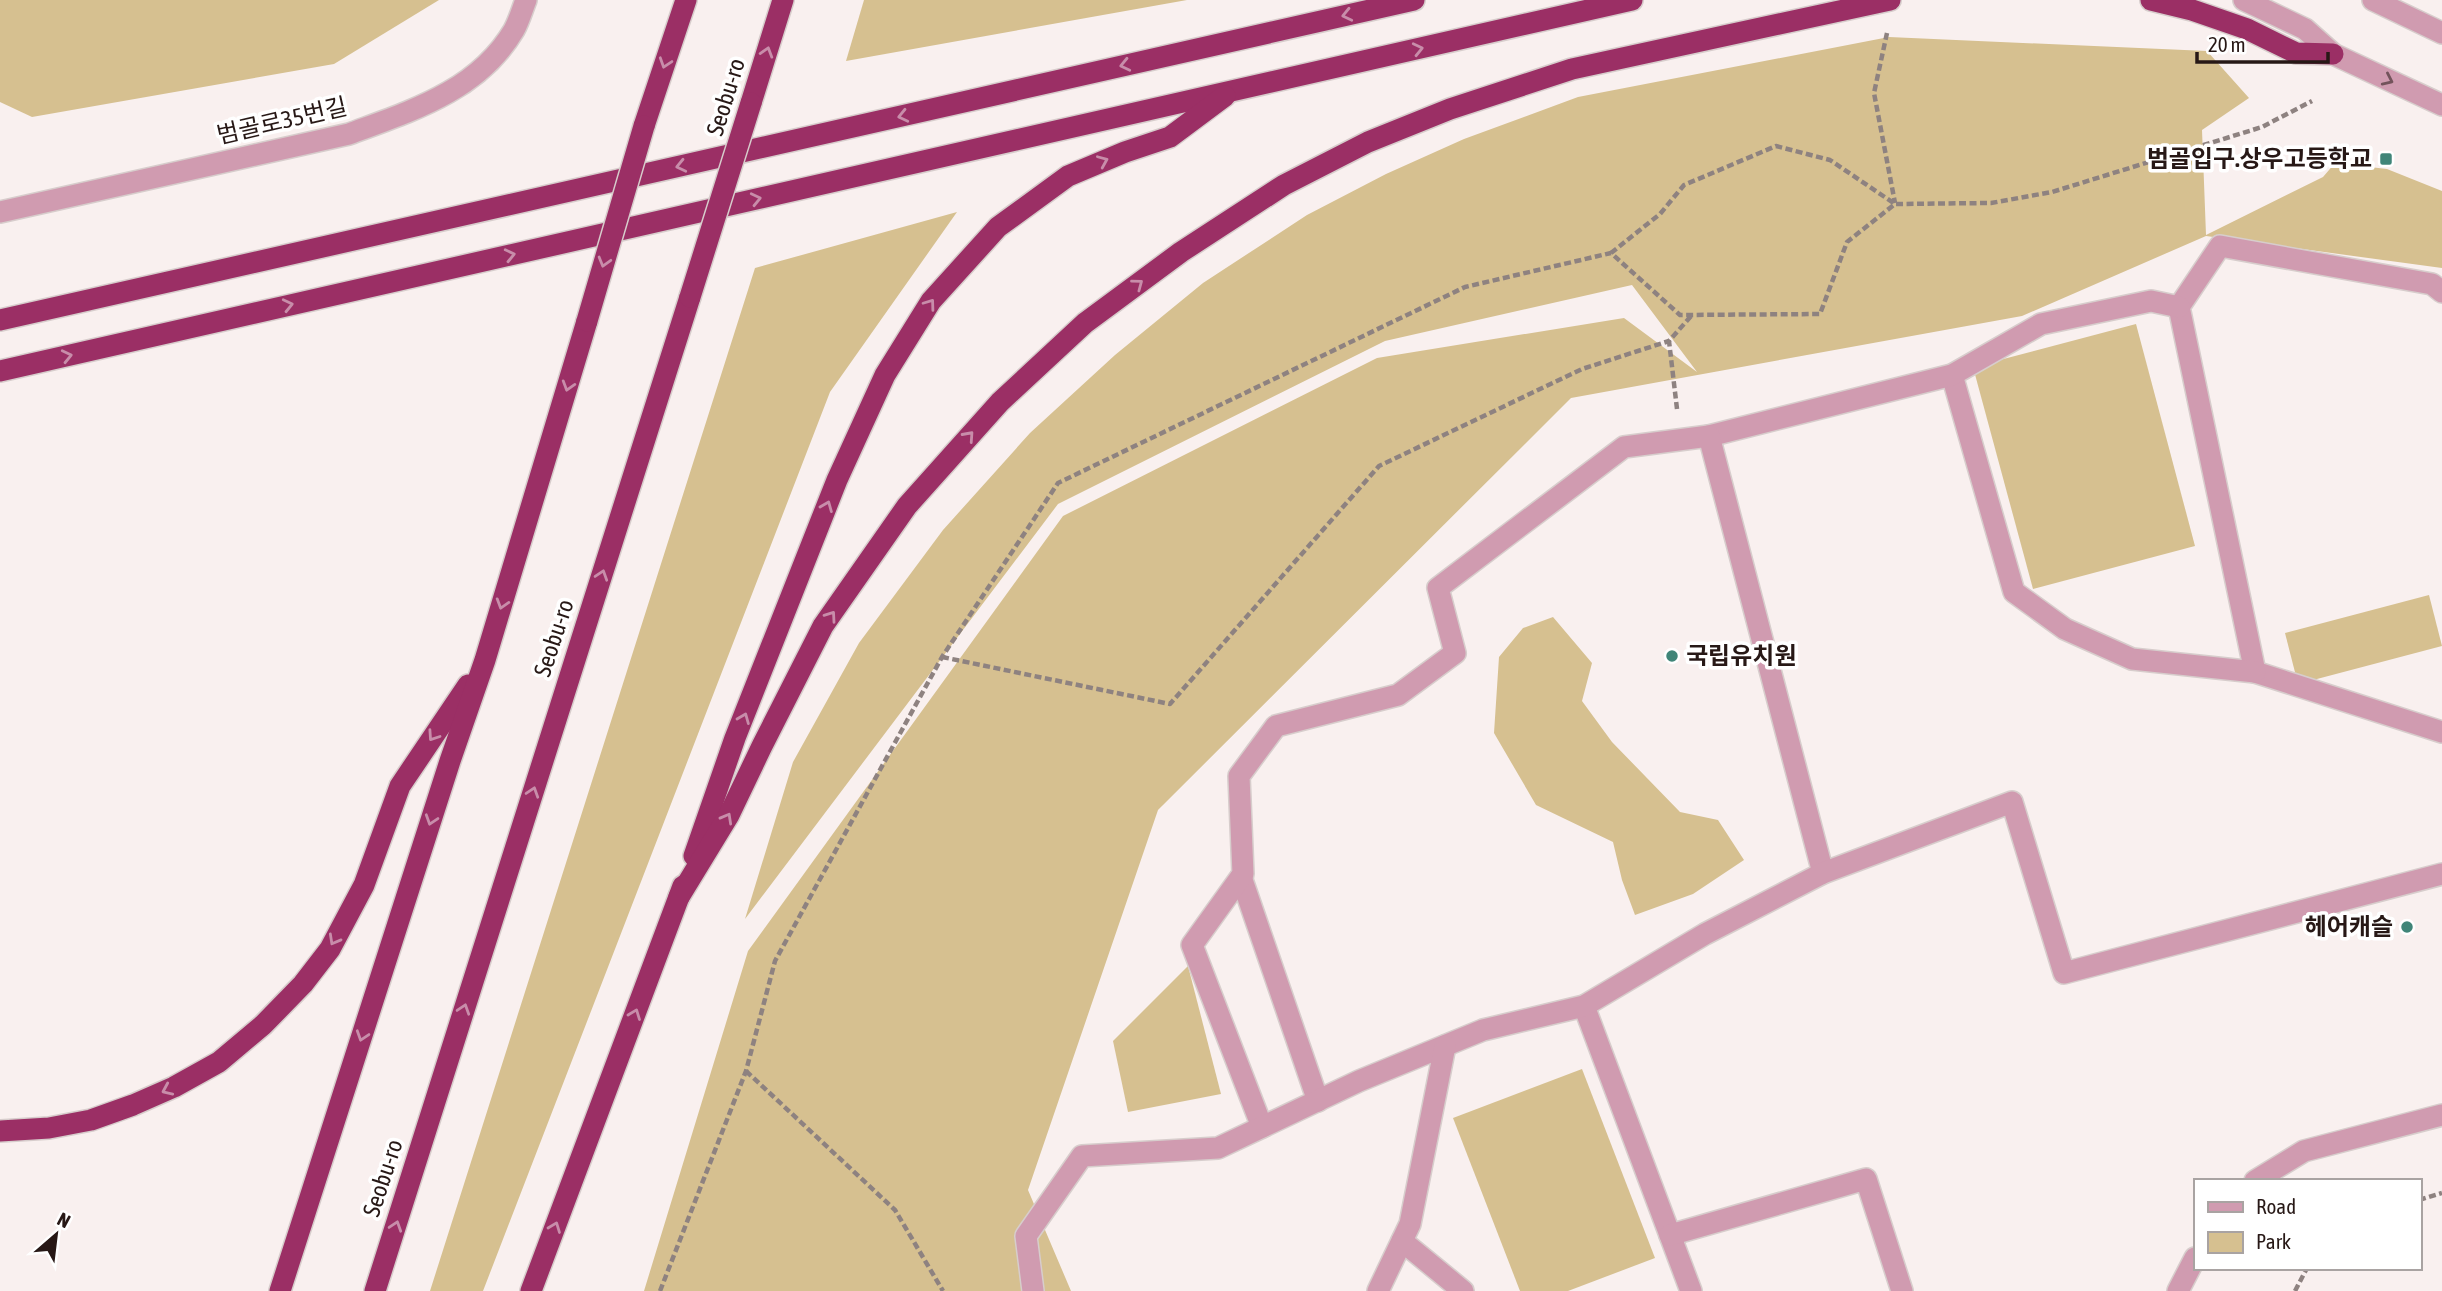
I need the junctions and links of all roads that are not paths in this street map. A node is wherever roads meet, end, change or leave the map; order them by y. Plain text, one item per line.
1 (526, 0) edge
2 (686, 0) edge
3 (783, 0) edge
4 (1413, 0) edge
5 (1632, 0) edge
6 (1890, 0) edge
7 (2151, 0) edge
8 (2244, 0) edge
9 (2373, 0) edge
10 (2442, 33) edge
11 (2333, 54) junction
12 (1232, 91) junction
13 (2442, 105) edge
14 (0, 212) edge
15 (2442, 292) edge
16 (2179, 307) junction
17 (0, 320) edge
18 (0, 371) edge
19 (1952, 375) junction
20 (1709, 436) junction
21 (485, 660) junction
22 (2255, 672) junction
23 (2440, 726) edge
24 (1823, 873) junction
25 (2442, 874) edge
26 (1241, 877) junction
27 (679, 897) junction
28 (1584, 1006) junction
29 (1445, 1046) junction
30 (1318, 1101) junction
31 (2442, 1115) edge
32 (1262, 1127) junction
33 (0, 1131) edge
34 (2258, 1179) edge
35 (1670, 1235) junction
36 (1402, 1241) junction
37 (2194, 1260) edge
38 (280, 1291) edge
39 (375, 1291) edge
40 (531, 1291) edge
41 (1033, 1291) edge
42 (1378, 1291) edge
43 (1463, 1291) edge
44 (1691, 1291) edge
45 (1902, 1291) edge
46 (2178, 1291) edge

1 - 14 street, 범골로35번길
2 -> 21 highway, bridge
39 -> 3 highway, Seobu-ro, bridge
4 -> 17 highway
12 -> 5 highway
27 -> 6 highway
7 - 11 highway
8 - 11 street
9 - 10 street
11 -> 13 street
18 -> 12 highway
27 -> 12 highway
15 - 16 street
16 - 19 street
16 - 22 street
19 - 20 street
19 - 22 street
20 - 24 street
20 - 26 street
21 -> 33 highway
21 -> 38 highway
22 - 23 street
24 - 25 street
24 - 28 street
26 - 30 street
26 - 32 street
40 -> 27 highway
28 - 29 street
28 - 35 street
29 - 30 street
29 - 36 street
30 - 32 street
31 - 34 street
32 - 41 street
35 - 44 street
35 - 45 street
36 - 42 street
36 - 43 street
37 - 46 street

